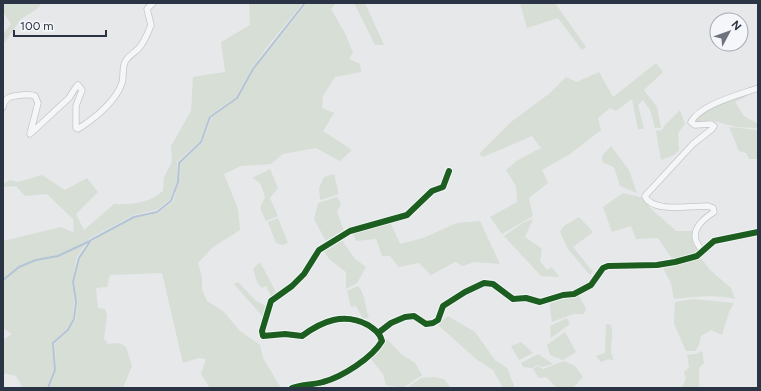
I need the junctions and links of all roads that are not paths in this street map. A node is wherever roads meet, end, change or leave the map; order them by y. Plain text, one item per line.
1 (153, 3) edge
2 (758, 88) edge
3 (3, 107) edge
4 (449, 171) dead end
5 (758, 232) edge
6 (703, 251) junction
7 (378, 333) junction
8 (292, 388) edge

1 - 3 street
2 - 6 street
4 - 7 street
5 - 6 street
6 - 7 street
7 - 8 street

